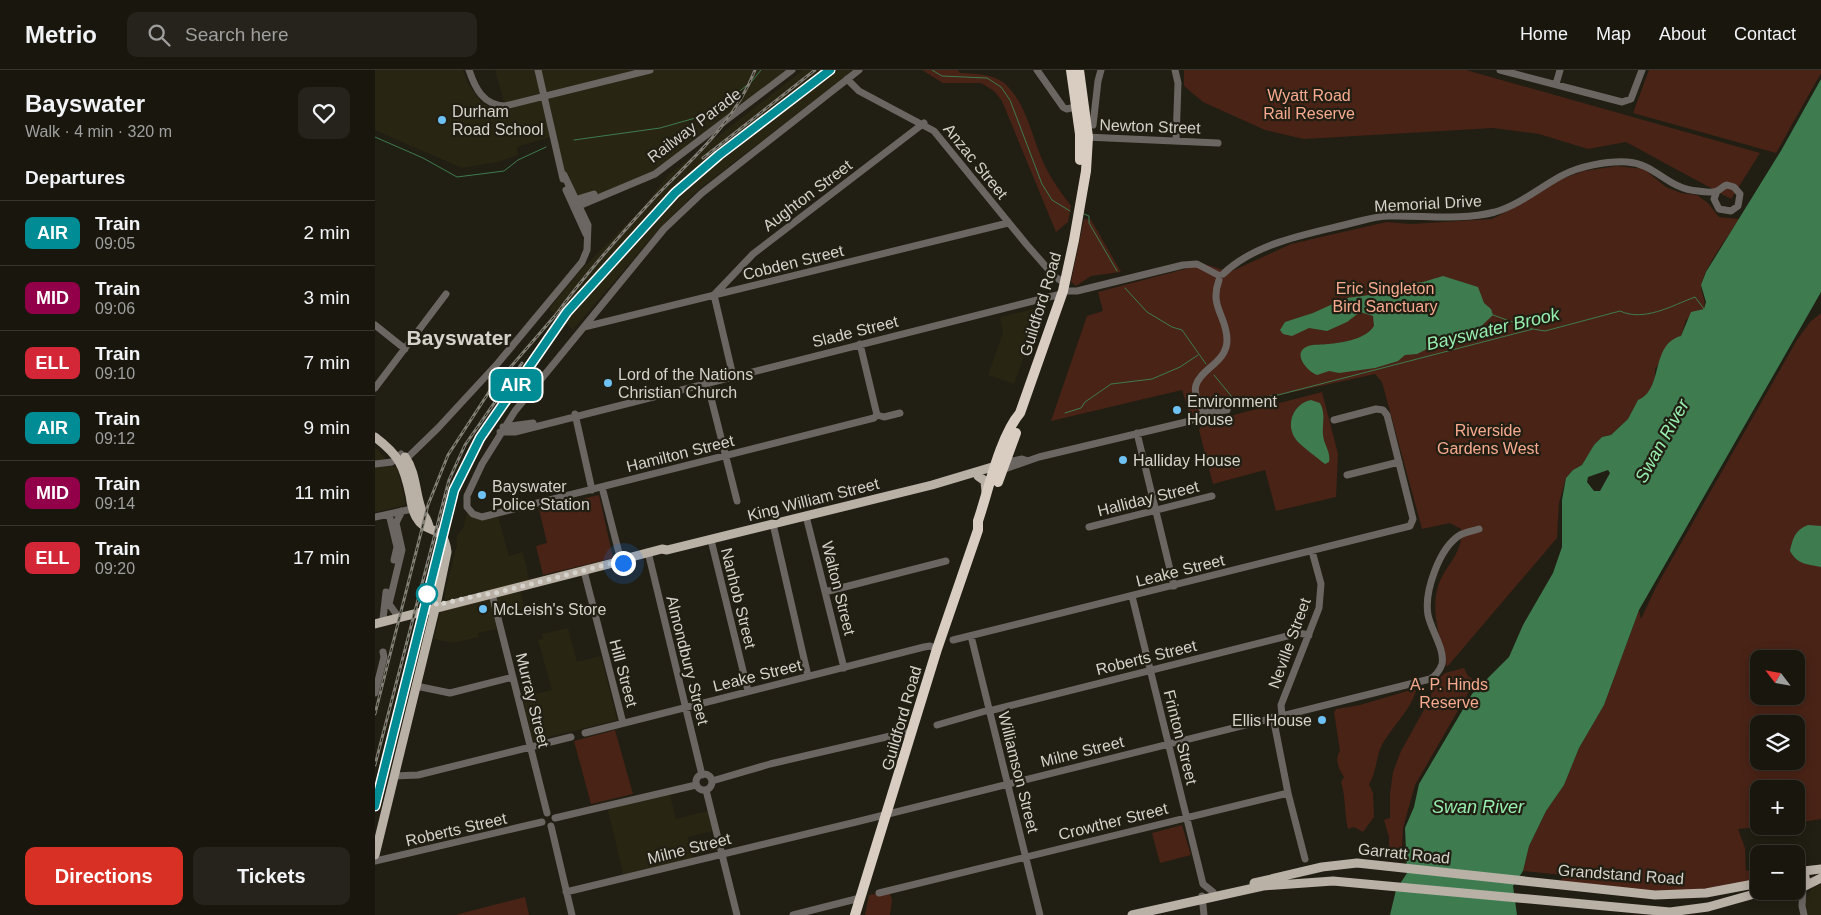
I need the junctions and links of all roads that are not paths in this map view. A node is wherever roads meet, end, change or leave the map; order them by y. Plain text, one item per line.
1 (469, 70) edge
2 (538, 70) edge
3 (650, 70) edge
4 (792, 70) edge
5 (859, 70) edge
6 (1037, 70) edge
7 (1071, 70) edge
8 (1079, 70) edge
9 (1101, 70) edge
10 (1175, 70) edge
11 (1500, 70) edge
12 (1560, 70) edge
13 (1642, 70) edge
14 (847, 79) junction
15 (1556, 84) junction
16 (545, 97) junction
17 (1080, 106) junction
18 (924, 123) junction
19 (1093, 125) dead end
20 (1084, 138) junction
21 (1175, 141) junction
22 (1218, 143) dead end
23 (1717, 191) dead end
24 (574, 203) junction
25 (1009, 224) junction
26 (1220, 276) junction
27 (1063, 290) junction
28 (445, 294) dead end
29 (714, 296) junction
30 (375, 325) edge
31 (583, 327) junction
32 (860, 344) junction
33 (405, 349) junction
34 (733, 376) junction
35 (707, 382) junction
36 (375, 388) edge
37 (1227, 410) dead end
38 (901, 413) dead end
39 (1205, 413) junction
40 (877, 415) junction
41 (576, 416) junction
42 (1333, 420) dead end
43 (501, 429) junction
44 (1137, 433) junction
45 (377, 438) edge
46 (727, 455) junction
47 (401, 458) junction
48 (1399, 462) junction
49 (377, 464) edge
50 (999, 468) junction
51 (1347, 475) dead end
52 (967, 476) junction
53 (978, 476) junction
54 (602, 487) junction
55 (592, 490) junction
56 (987, 495) junction
57 (1212, 496) dead end
58 (737, 501) dead end
59 (416, 507) junction
60 (1156, 510) junction
61 (402, 511) junction
62 (389, 514) junction
63 (806, 516) junction
64 (375, 517) edge
65 (773, 524) junction
66 (1089, 527) dead end
67 (1479, 529) dead end
68 (978, 530) junction
69 (711, 540) junction
70 (1312, 551) junction
71 (649, 555) junction
72 (621, 560) junction
73 (946, 562) dead end
74 (584, 571) junction
75 (1174, 586) junction
76 (825, 592) junction
77 (492, 594) junction
78 (1132, 596) junction
79 (436, 608) junction
80 (397, 616) junction
81 (378, 621) edge
82 (1309, 635) junction
83 (971, 636) junction
84 (953, 640) dead end
85 (937, 648) junction
86 (383, 652) dead end
87 (844, 668) junction
88 (1150, 670) junction
89 (808, 676) junction
90 (513, 677) junction
91 (416, 686) junction
92 (748, 691) junction
93 (375, 693) edge
94 (685, 708) junction
95 (989, 710) junction
96 (1282, 715) junction
97 (1273, 717) junction
98 (623, 723) junction
99 (937, 725) dead end
100 (912, 731) junction
101 (585, 733) dead end
102 (571, 737) dead end
103 (1168, 743) junction
104 (530, 746) junction
105 (702, 775) junction
106 (394, 776) junction
107 (712, 781) junction
108 (1007, 783) junction
109 (696, 784) junction
110 (706, 790) junction
111 (1287, 793) junction
112 (547, 813) junction
113 (888, 813) junction
114 (555, 818) junction
115 (1187, 818) junction
116 (542, 822) junction
117 (551, 826) junction
118 (723, 854) junction
119 (375, 855) edge
120 (1025, 856) junction
121 (1305, 859) dead end
122 (375, 862) edge
123 (1821, 869) edge
124 (1805, 870) edge
125 (1821, 878) edge
126 (1540, 883) joint
127 (1203, 884) junction
128 (1750, 885) edge
129 (1805, 886) edge
130 (565, 892) junction
131 (1213, 892) junction
132 (879, 893) dead end
133 (1750, 895) edge
134 (1201, 897) junction
135 (860, 898) junction
136 (1538, 899) joint
137 (1798, 900) edge
138 (1803, 900) edge
139 (1802, 906) junction
140 (571, 915) edge
141 (737, 915) edge
142 (793, 915) edge
143 (855, 915) edge
144 (1040, 915) edge
145 (1133, 915) edge
146 (1204, 915) edge
147 (1804, 915) edge

1 - 16 street
2 - 16 street
3 - 16 street
4 - 24 street, Railway Parade
5 - 14 street
6 - 17 street
7 - 17 highway, Guildford Road
8 - 17 highway, Guildford Road
9 - 19 street
10 - 21 street
11 - 15 street
12 - 15 street
13 - 15 street
14 - 18 street, Anzac Street
14 - 31 street
16 - 24 street
17 - 20 highway, Guildford Road
18 - 25 street, Anzac Street
18 - 29 street, Aughton Street
20 - 21 street, Newton Street
20 - 27 highway, Guildford Road
21 - 22 street, Newton Street
23 - 26 street, Memorial Drive
24 - 47 street
25 - 27 street, Anzac Street
25 - 29 street, Cobden Street
26 - 27 street, Slade Street
26 - 39 street
27 - 32 street, Slade Street
27 - 50 highway, Guildford Road
28 - 33 street
29 - 31 street, Cobden Street
29 - 34 street
30 - 33 street
31 - 43 street
32 - 34 street, Slade Street
32 - 40 street
33 - 36 street
34 - 35 street, Slade Street
35 - 41 street, Slade Street
35 - 46 street
37 - 39 street, King William Street
38 - 40 street, Hamilton Street
39 - 44 street, King William Street
40 - 46 street, Hamilton Street
41 - 43 street, Slade Street
41 - 55 street
42 - 48 street
43 - 55 street, Hamilton Street
44 - 50 street, King William Street
44 - 60 street
45 - 47 main road
46 - 54 street, Hamilton Street
46 - 58 street
47 - 49 street
47 - 59 main road
47 - 59 main road
48 - 51 street
48 - 70 street, Leake Street
50 - 52 main road, King William Street
50 - 53 main road, King William Street
50 - 56 highway, Guildford Road
50 - 68 highway, Guildford Road
52 - 53 main road, King William Street
52 - 63 main road, King William Street
53 - 56 main road
54 - 55 street, Hamilton Street
54 - 72 street
56 - 68 highway, Guildford Road
57 - 60 street, Halliday Street
59 - 61 street
59 - 79 main road
60 - 66 street, Halliday Street
60 - 75 street
61 - 62 street
61 - 80 street
62 - 64 street
62 - 81 street
63 - 65 main road, King William Street
63 - 76 street, Walton Street
65 - 69 main road, King William Street
65 - 89 street
67 - 96 street, Milne Street
68 - 85 highway, Guildford Road
69 - 71 main road, King William Street
69 - 92 street, Nanhob Street
70 - 75 street, Leake Street
70 - 82 street, Neville Street
71 - 72 main road, King William Street
71 - 94 street, Almondbury Street
72 - 74 main road, King William Street
73 - 76 street
74 - 77 main road, King William Street
74 - 98 street, Hill Street
75 - 78 street, Leake Street
76 - 87 street, Walton Street
77 - 79 main road, King William Street
77 - 79 main road, King William Street
77 - 90 street, Murray Street
78 - 83 street, Leake Street
78 - 88 street, Frinton Street
79 - 80 main road
79 - 81 main road
79 - 91 main road
80 - 81 main road
82 - 88 street, Roberts Street
82 - 96 street, Neville Street
83 - 84 street, Leake Street
83 - 95 street, Williamson Street
85 - 87 street, Leake Street
85 - 100 highway, Guildford Road
86 - 93 street
87 - 89 street, Leake Street
88 - 95 street, Roberts Street
88 - 103 street, Frinton Street
89 - 92 street, Leake Street
90 - 91 street
90 - 104 street, Murray Street
91 - 106 main road
92 - 94 street, Leake Street
94 - 98 street, Leake Street
94 - 105 street, Almondbury Street
95 - 99 street, Roberts Street
95 - 108 street, Williamson Street
96 - 97 street, Milne Street
97 - 103 street, Milne Street
97 - 111 street
98 - 101 street, Leake Street
100 - 107 street
100 - 113 highway, Guildford Road
102 - 104 street
103 - 108 street, Milne Street
103 - 115 street, Frinton Street
104 - 106 street
104 - 112 street, Murray Street
105 - 107 street
105 - 109 street
106 - 119 main road
107 - 110 street
108 - 113 street, Milne Street
108 - 120 street, Williamson Street
109 - 110 street
109 - 114 street
110 - 118 street
111 - 115 street, Crowther Street
111 - 121 street
112 - 114 street
112 - 116 street
113 - 118 street, Milne Street
113 - 135 highway, Guildford Road
114 - 117 street
115 - 120 street, Crowther Street
115 - 127 street, Frinton Street
116 - 117 street
116 - 122 street, Roberts Street
117 - 130 street
118 - 130 street, Milne Street
118 - 141 street
120 - 132 street, Crowther Street
120 - 144 street, Williamson Street
123 - 124 main road
125 - 129 main road
126 - 128 main road, Grandstand Road
126 - 131 main road, Garratt Road
127 - 131 street
127 - 134 street
130 - 140 street
131 - 134 main road, Garratt Road
133 - 136 main road, Grandstand Road
134 - 136 main road, Garratt Road
134 - 145 main road, Garratt Road
134 - 146 street
135 - 142 street
135 - 143 highway, Guildford Road
137 - 139 street
138 - 139 street
139 - 147 street

